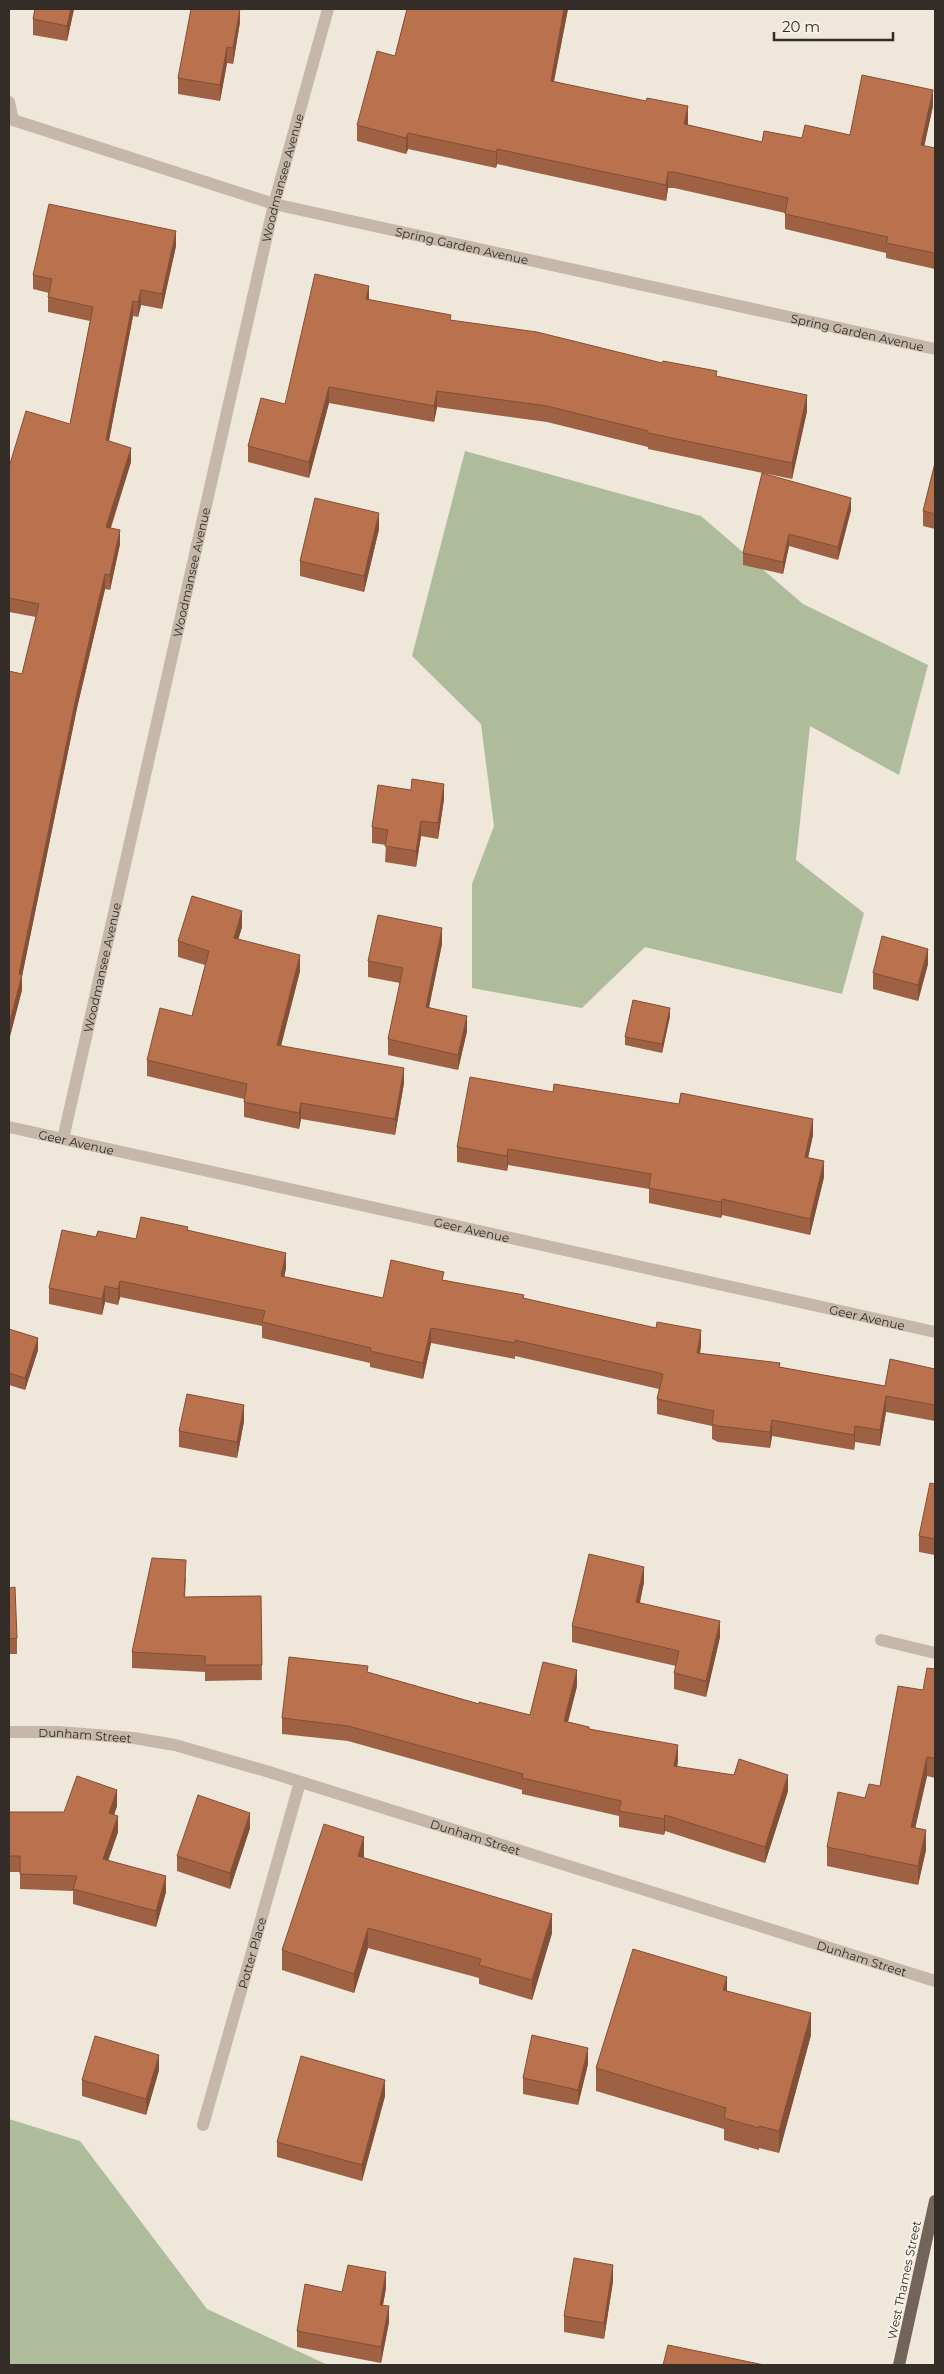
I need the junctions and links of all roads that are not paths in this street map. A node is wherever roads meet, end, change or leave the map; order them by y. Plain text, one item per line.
1 (328, 9) edge
2 (9, 102) edge
3 (274, 204) junction
4 (935, 349) edge
5 (9, 1126) edge
6 (64, 1139) junction
7 (935, 1332) edge
8 (881, 1640) dead end
9 (935, 1653) edge
10 (9, 1732) edge
11 (300, 1782) junction
12 (935, 1981) edge
13 (204, 2125) dead end
14 (935, 2201) edge
15 (899, 2365) edge

1 - 3 street, Woodmansee Avenue
2 - 3 street, Spring Garden Avenue
3 - 4 street, Spring Garden Avenue
3 - 6 street, Woodmansee Avenue
5 - 6 street, Geer Avenue
6 - 7 street, Geer Avenue
8 - 9 street
10 - 11 street, Dunham Street
11 - 12 street, Dunham Street
11 - 13 street, Potter Place
14 - 15 main road, West Thames Street

